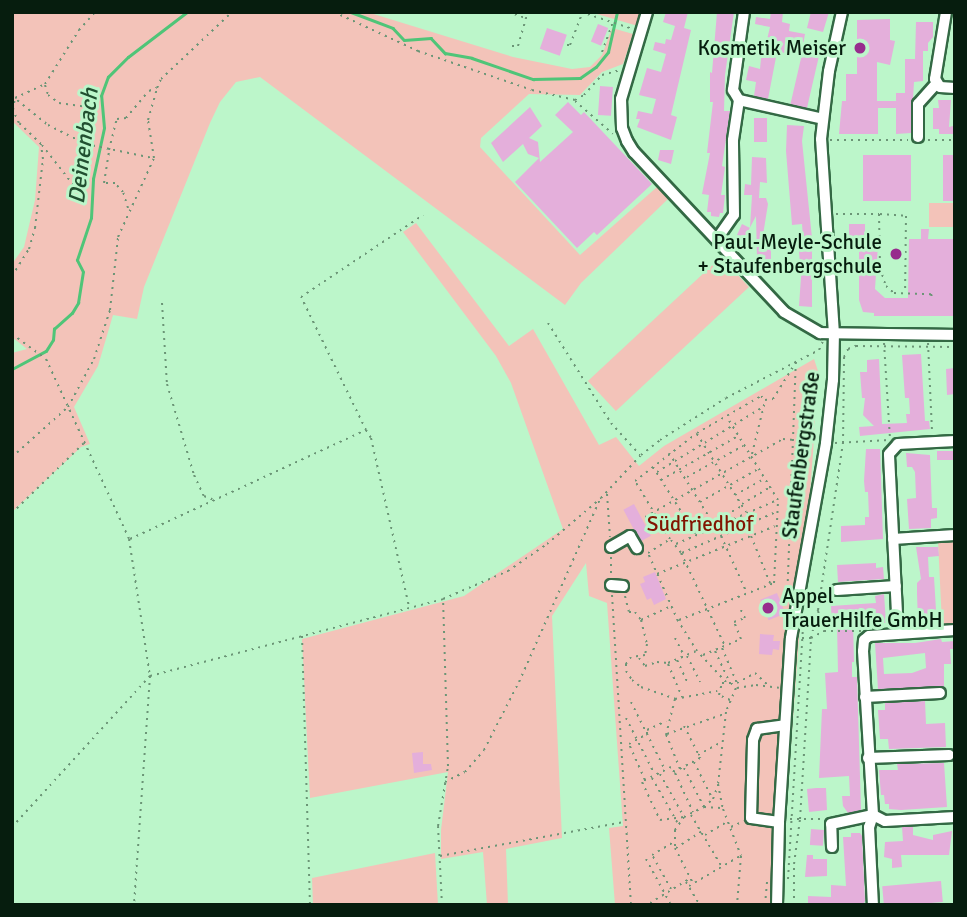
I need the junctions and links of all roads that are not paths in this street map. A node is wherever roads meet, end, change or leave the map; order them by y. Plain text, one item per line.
1 (647, 12) edge
2 (744, 12) edge
3 (842, 12) edge
4 (946, 12) edge
5 (936, 84) junction
6 (955, 89) edge
7 (740, 100) junction
8 (822, 119) junction
9 (919, 139) road end
10 (717, 239) junction
11 (834, 335) junction
12 (955, 335) edge
13 (955, 441) edge
14 (955, 535) edge
15 (893, 539) junction
16 (611, 547) dead end
17 (637, 548) dead end
18 (611, 585) dead end
19 (623, 586) road end
20 (896, 586) junction
21 (837, 590) dead end
22 (955, 630) edge
23 (898, 633) junction
24 (940, 693) dead end
25 (865, 697) junction
26 (785, 725) junction
27 (949, 755) dead end
28 (868, 758) junction
29 (873, 815) junction
30 (955, 817) edge
31 (779, 822) junction
32 (832, 848) dead end
33 (777, 905) edge
34 (873, 905) edge

1 - 10 street
2 - 7 street
3 - 8 street, Staufenbergstraße
4 - 5 street
5 - 6 street
5 - 9 street
7 - 8 street
7 - 10 street
8 - 11 street, Staufenbergstraße
10 - 11 street
11 - 12 street
11 - 26 street, Staufenbergstraße
13 - 15 street
14 - 15 street
15 - 20 street
16 - 17 street
18 - 19 street
20 - 21 street
20 - 23 street
22 - 23 street
23 - 25 street
24 - 25 street
25 - 28 street
26 - 31 street, Staufenbergstraße
26 - 31 street
27 - 28 street
28 - 29 street
29 - 30 street
29 - 32 street
29 - 34 street
31 - 33 street, Staufenbergstraße

